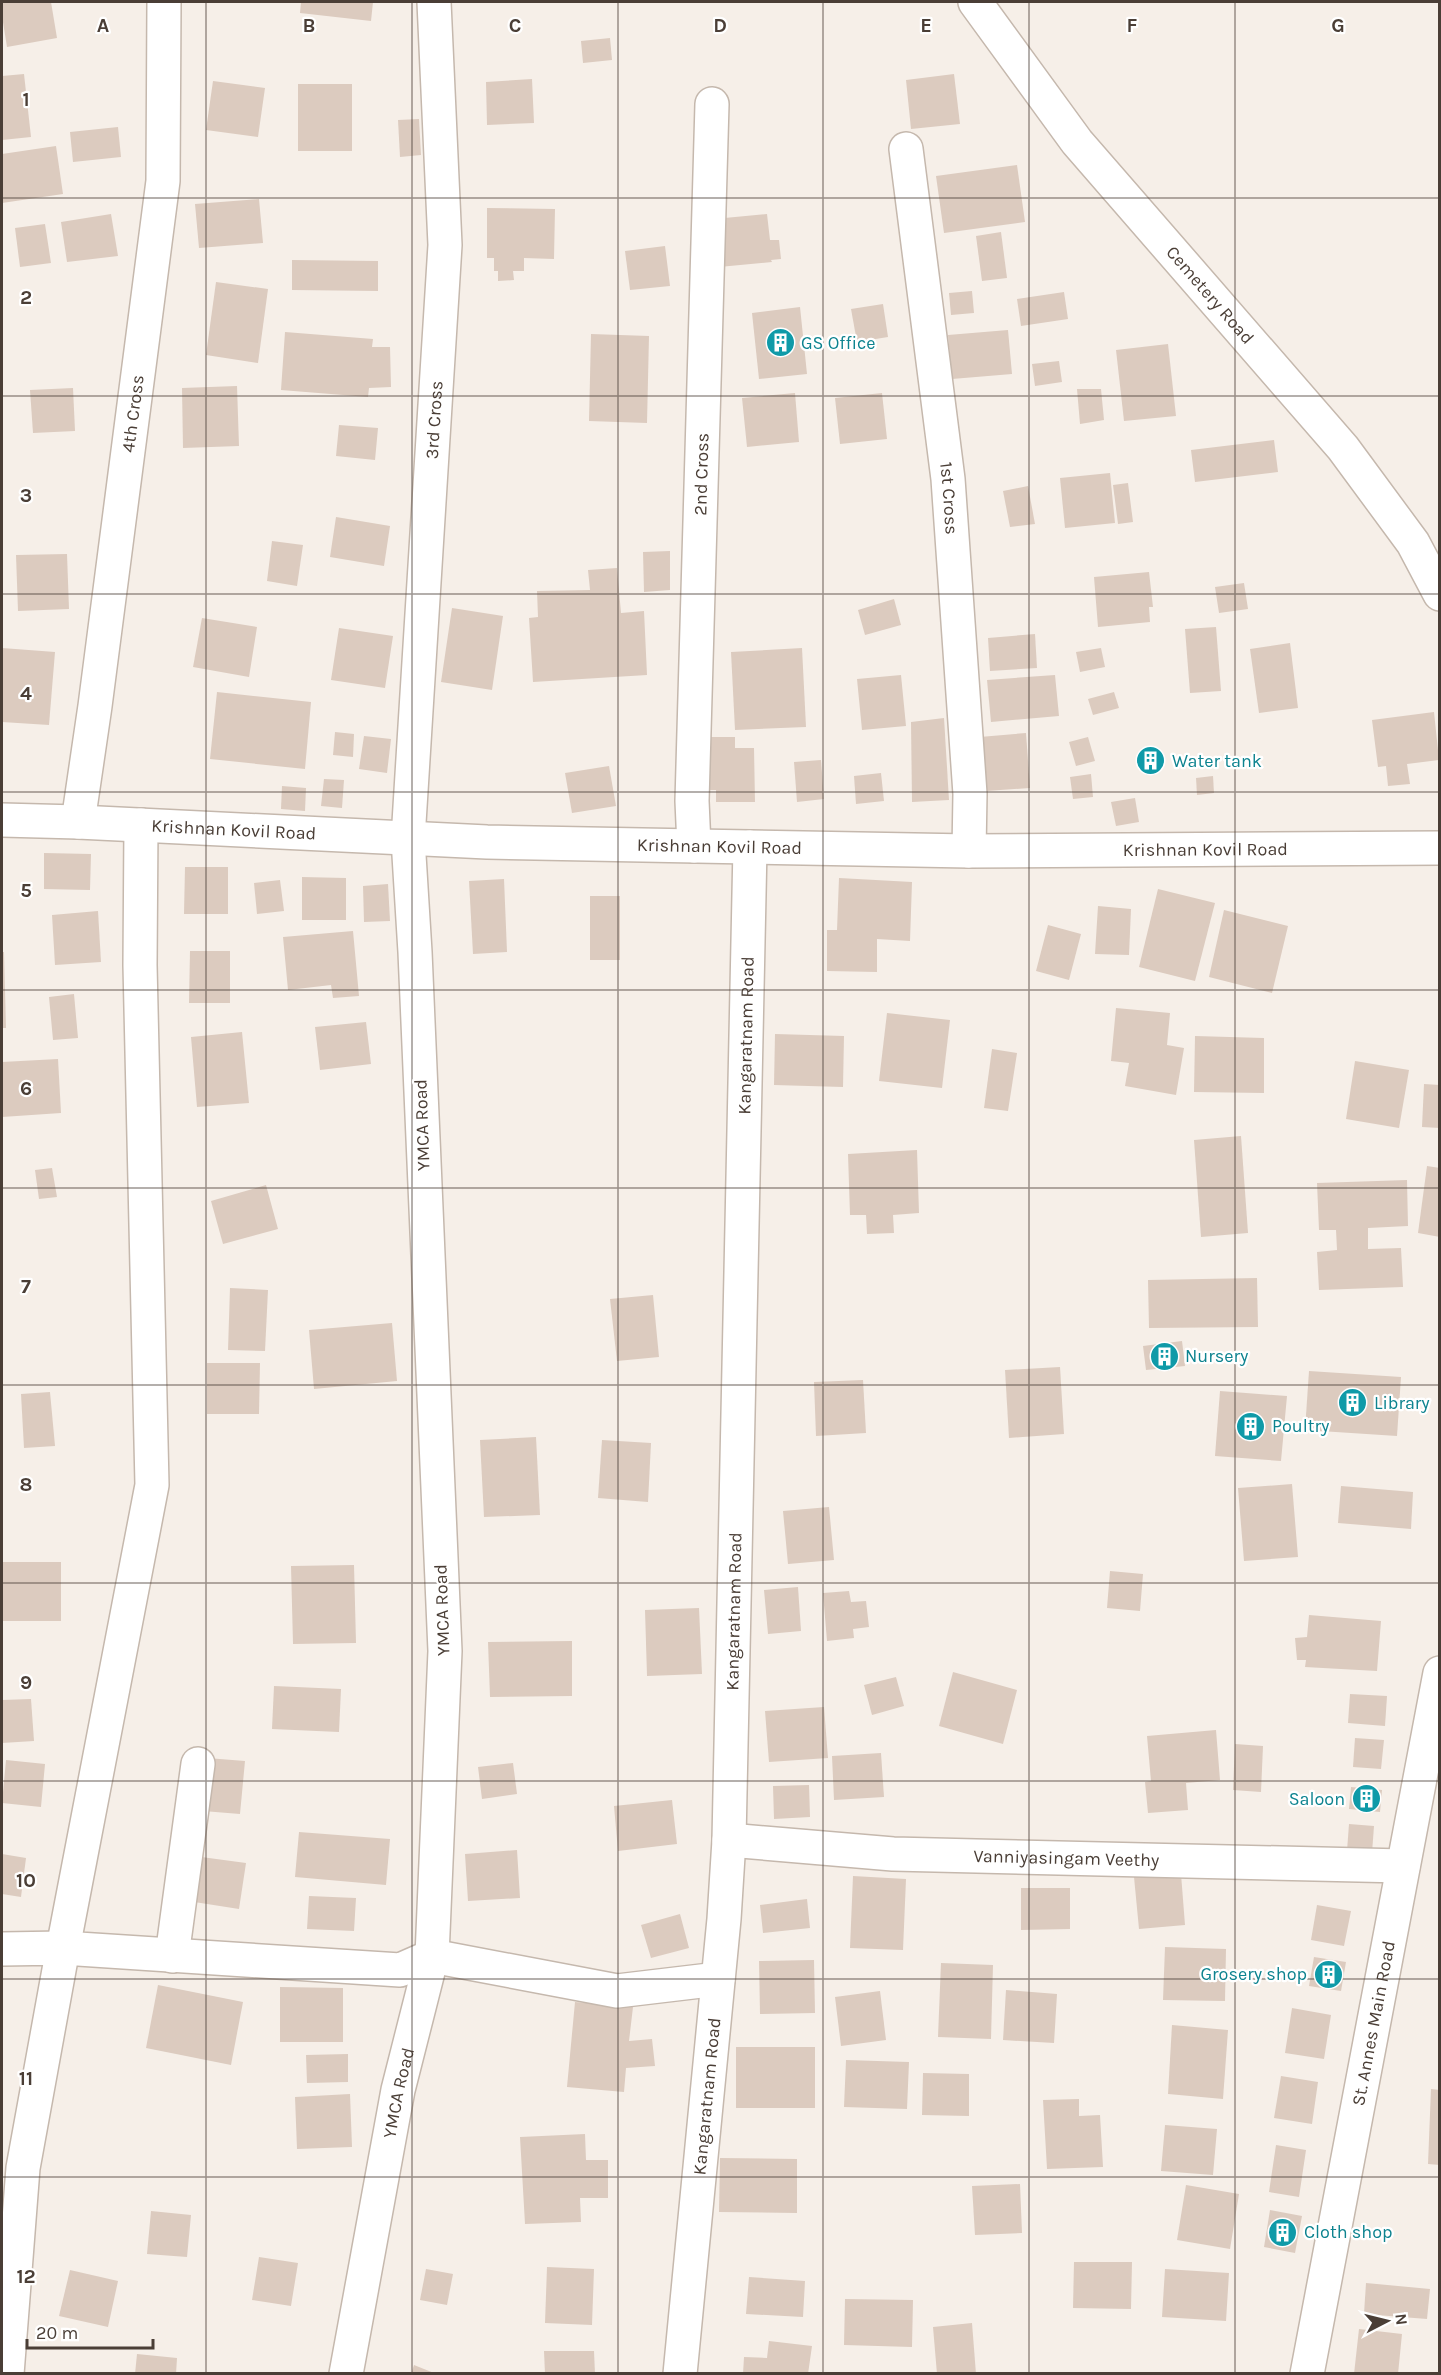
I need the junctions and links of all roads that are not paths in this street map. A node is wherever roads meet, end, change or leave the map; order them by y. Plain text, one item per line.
1 (164, 2) edge
2 (434, 2) edge
3 (975, 2) edge
4 (712, 104) dead end
5 (906, 149) dead end
6 (1440, 594) edge
7 (2, 820) edge
8 (78, 822) junction
9 (141, 825) junction
10 (408, 839) junction
11 (694, 846) junction
12 (750, 847) junction
13 (1440, 848) edge
14 (969, 851) junction
15 (1440, 1673) edge
16 (198, 1764) dead end
17 (729, 1840) junction
18 (1403, 1866) junction
19 (63, 1948) junction
20 (2, 1949) edge
21 (171, 1956) junction
22 (432, 1956) junction
23 (718, 1979) junction
24 (7, 2373) edge
25 (346, 2373) edge
26 (680, 2373) edge
27 (1307, 2373) edge

1 - 8 street, 4th Cross
2 - 10 street, 3rd Cross
3 - 6 street, Cemetery Road
4 - 11 street, 2nd Cross
5 - 14 street, 1st Cross
7 - 8 street, Krishnan Kovil Road
8 - 9 street, Krishnan Kovil Road
9 - 10 street, Krishnan Kovil Road
9 - 19 street
10 - 11 street, Krishnan Kovil Road
10 - 22 street, YMCA Road
11 - 12 street, Krishnan Kovil Road
12 - 14 street, Krishnan Kovil Road
12 - 17 street, Kangaratnam Road
13 - 14 street, Krishnan Kovil Road
15 - 18 street, St. Annes Main Road
16 - 21 street
17 - 18 street, Vanniyasingam Veethy
17 - 23 street, Kangaratnam Road
18 - 27 street, St. Annes Main Road
19 - 20 street
19 - 21 street
19 - 24 street
21 - 22 street
22 - 23 street
22 - 25 street, YMCA Road
23 - 26 street, Kangaratnam Road

